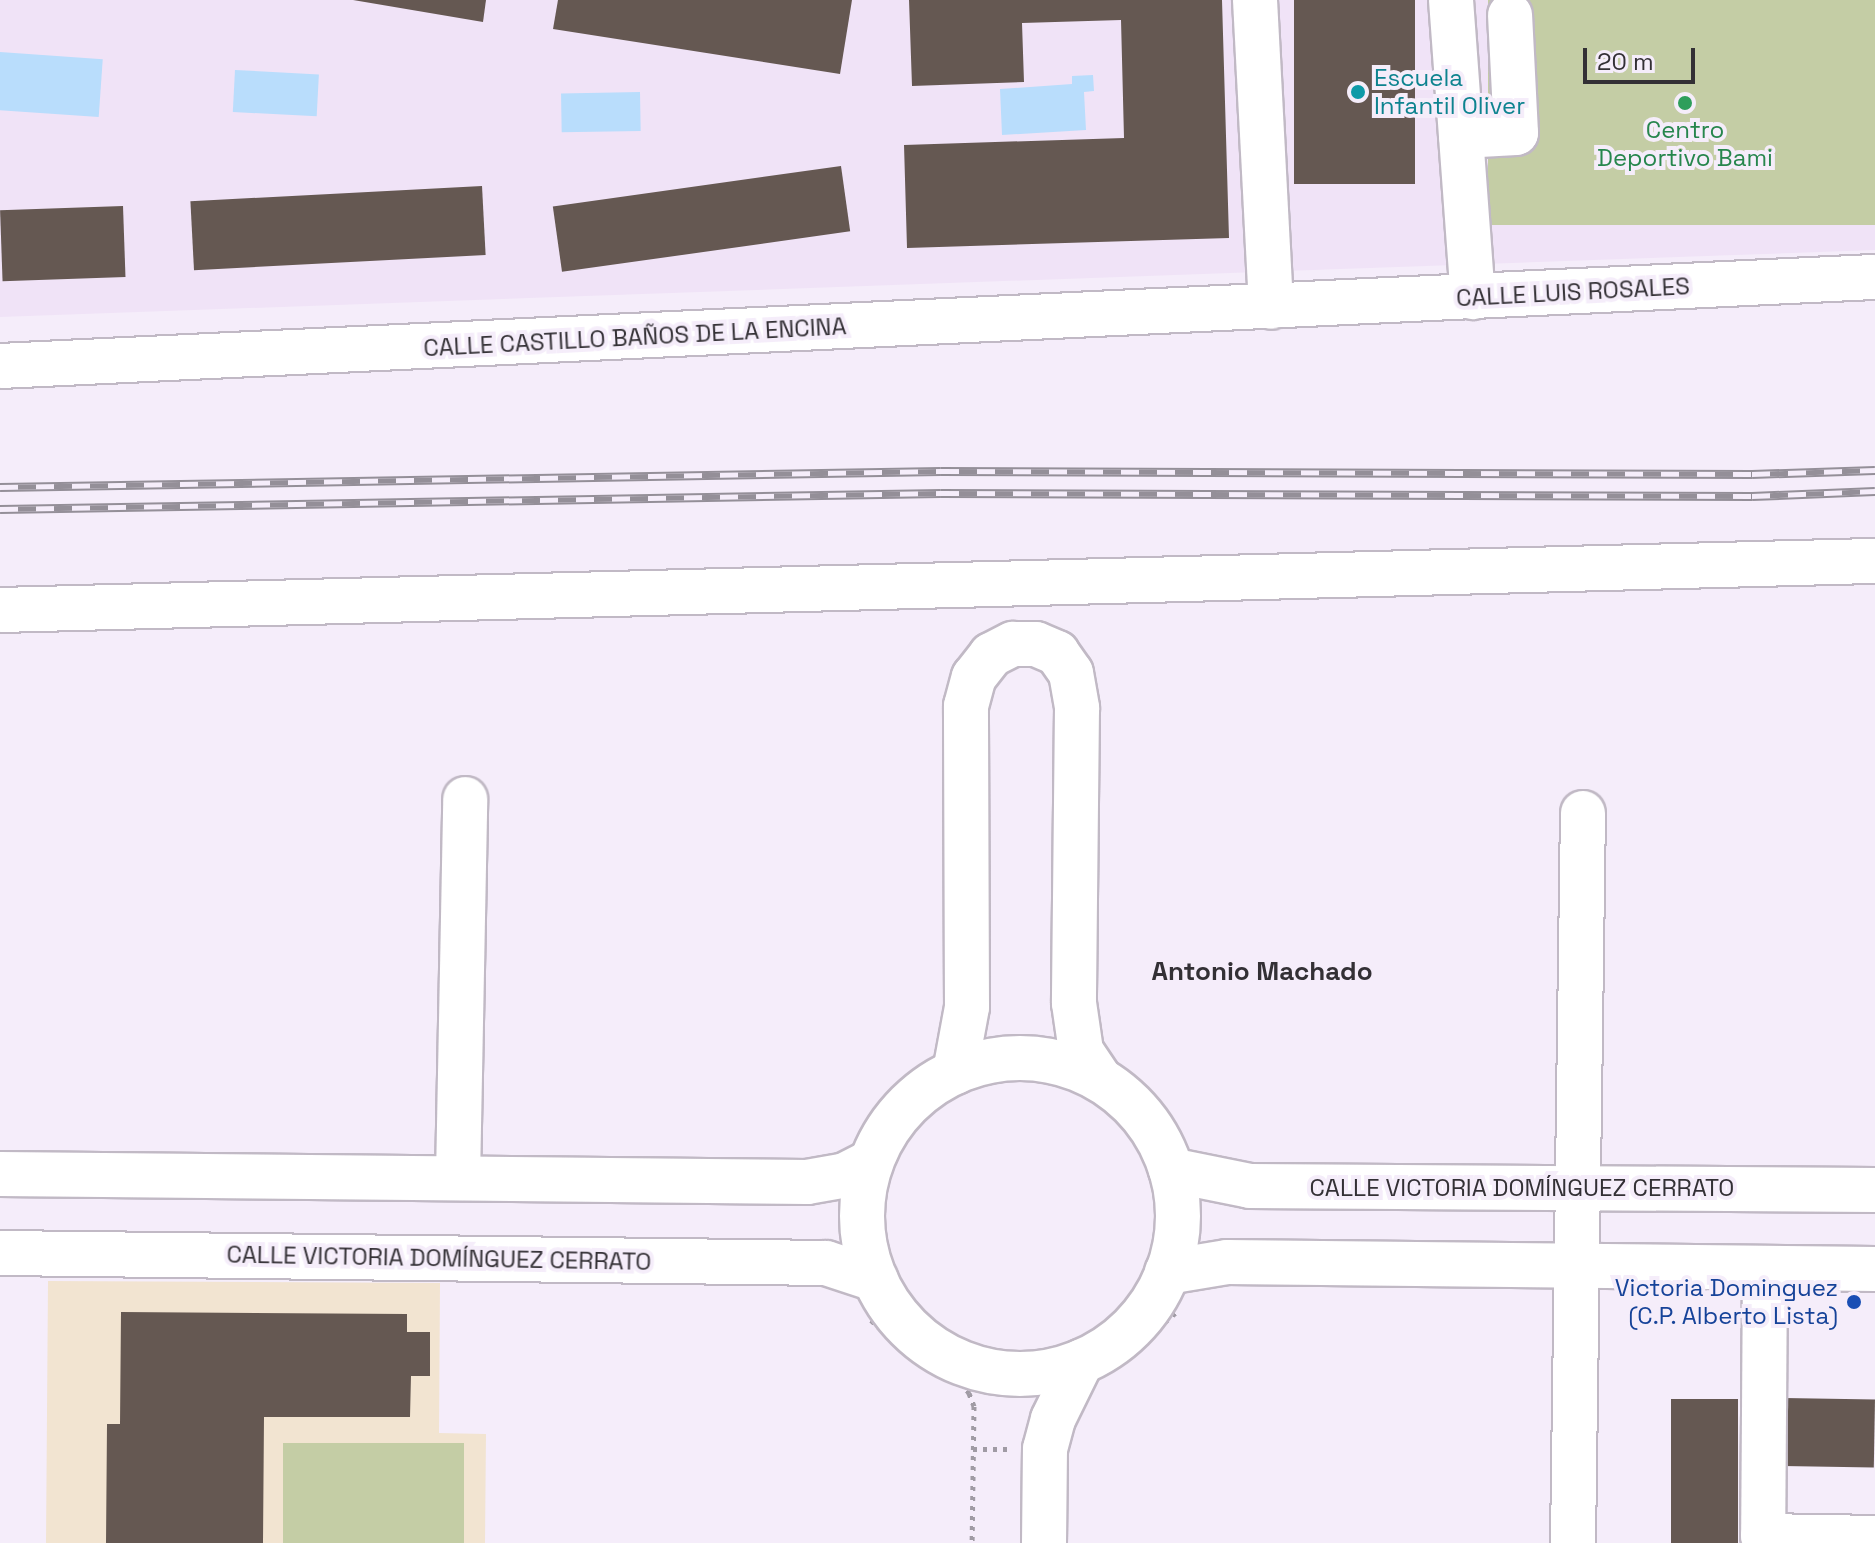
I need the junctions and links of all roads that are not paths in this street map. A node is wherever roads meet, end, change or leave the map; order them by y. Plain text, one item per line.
1 (1255, 0) edge
2 (1451, 0) edge
3 (1510, 15) dead end
4 (1461, 136) junction
5 (1875, 277) edge
6 (1473, 297) junction
7 (1271, 307) junction
8 (0, 366) edge
9 (1875, 561) edge
10 (0, 610) edge
11 (465, 799) dead end
12 (1583, 813) dead end
13 (955, 1072) junction
14 (1100, 1079) junction
15 (871, 1162) junction
16 (1171, 1170) junction
17 (0, 1174) edge
18 (458, 1178) junction
19 (1578, 1188) junction
20 (1875, 1190) edge
21 (0, 1253) edge
22 (1577, 1267) junction
23 (1765, 1269) junction
24 (1875, 1269) edge
25 (875, 1279) junction
26 (1175, 1290) junction
27 (1095, 1366) junction
28 (982, 1370) junction
29 (1033, 1449) junction
30 (1875, 1538) edge
31 (1044, 1543) edge
32 (1573, 1543) edge

1 - 7 street
2 - 4 street
3 - 4 street
4 - 6 street
5 - 6 street, CALLE LUIS ROSALES
6 - 7 street, CALLE LUIS ROSALES
7 - 8 street, CALLE CASTILLO BAÑOS DE LA ENCINA
9 - 10 street
11 - 18 street
12 - 19 street
13 - 14 street
13 - 14 street
13 - 15 street
14 - 16 street
15 - 18 street
15 - 25 street
16 - 19 street, CALLE VICTORIA DOMÍNGUEZ CERRATO
16 - 26 street
17 - 18 street
19 - 20 street, CALLE VICTORIA DOMÍNGUEZ CERRATO
19 - 22 street
21 - 25 street, CALLE VICTORIA DOMÍNGUEZ CERRATO
22 - 23 street
22 - 26 street
22 - 32 street
23 - 24 street
23 - 30 street
25 - 28 street
26 - 27 street
27 - 28 street
27 - 29 street
28 - 29 street
29 - 31 street

